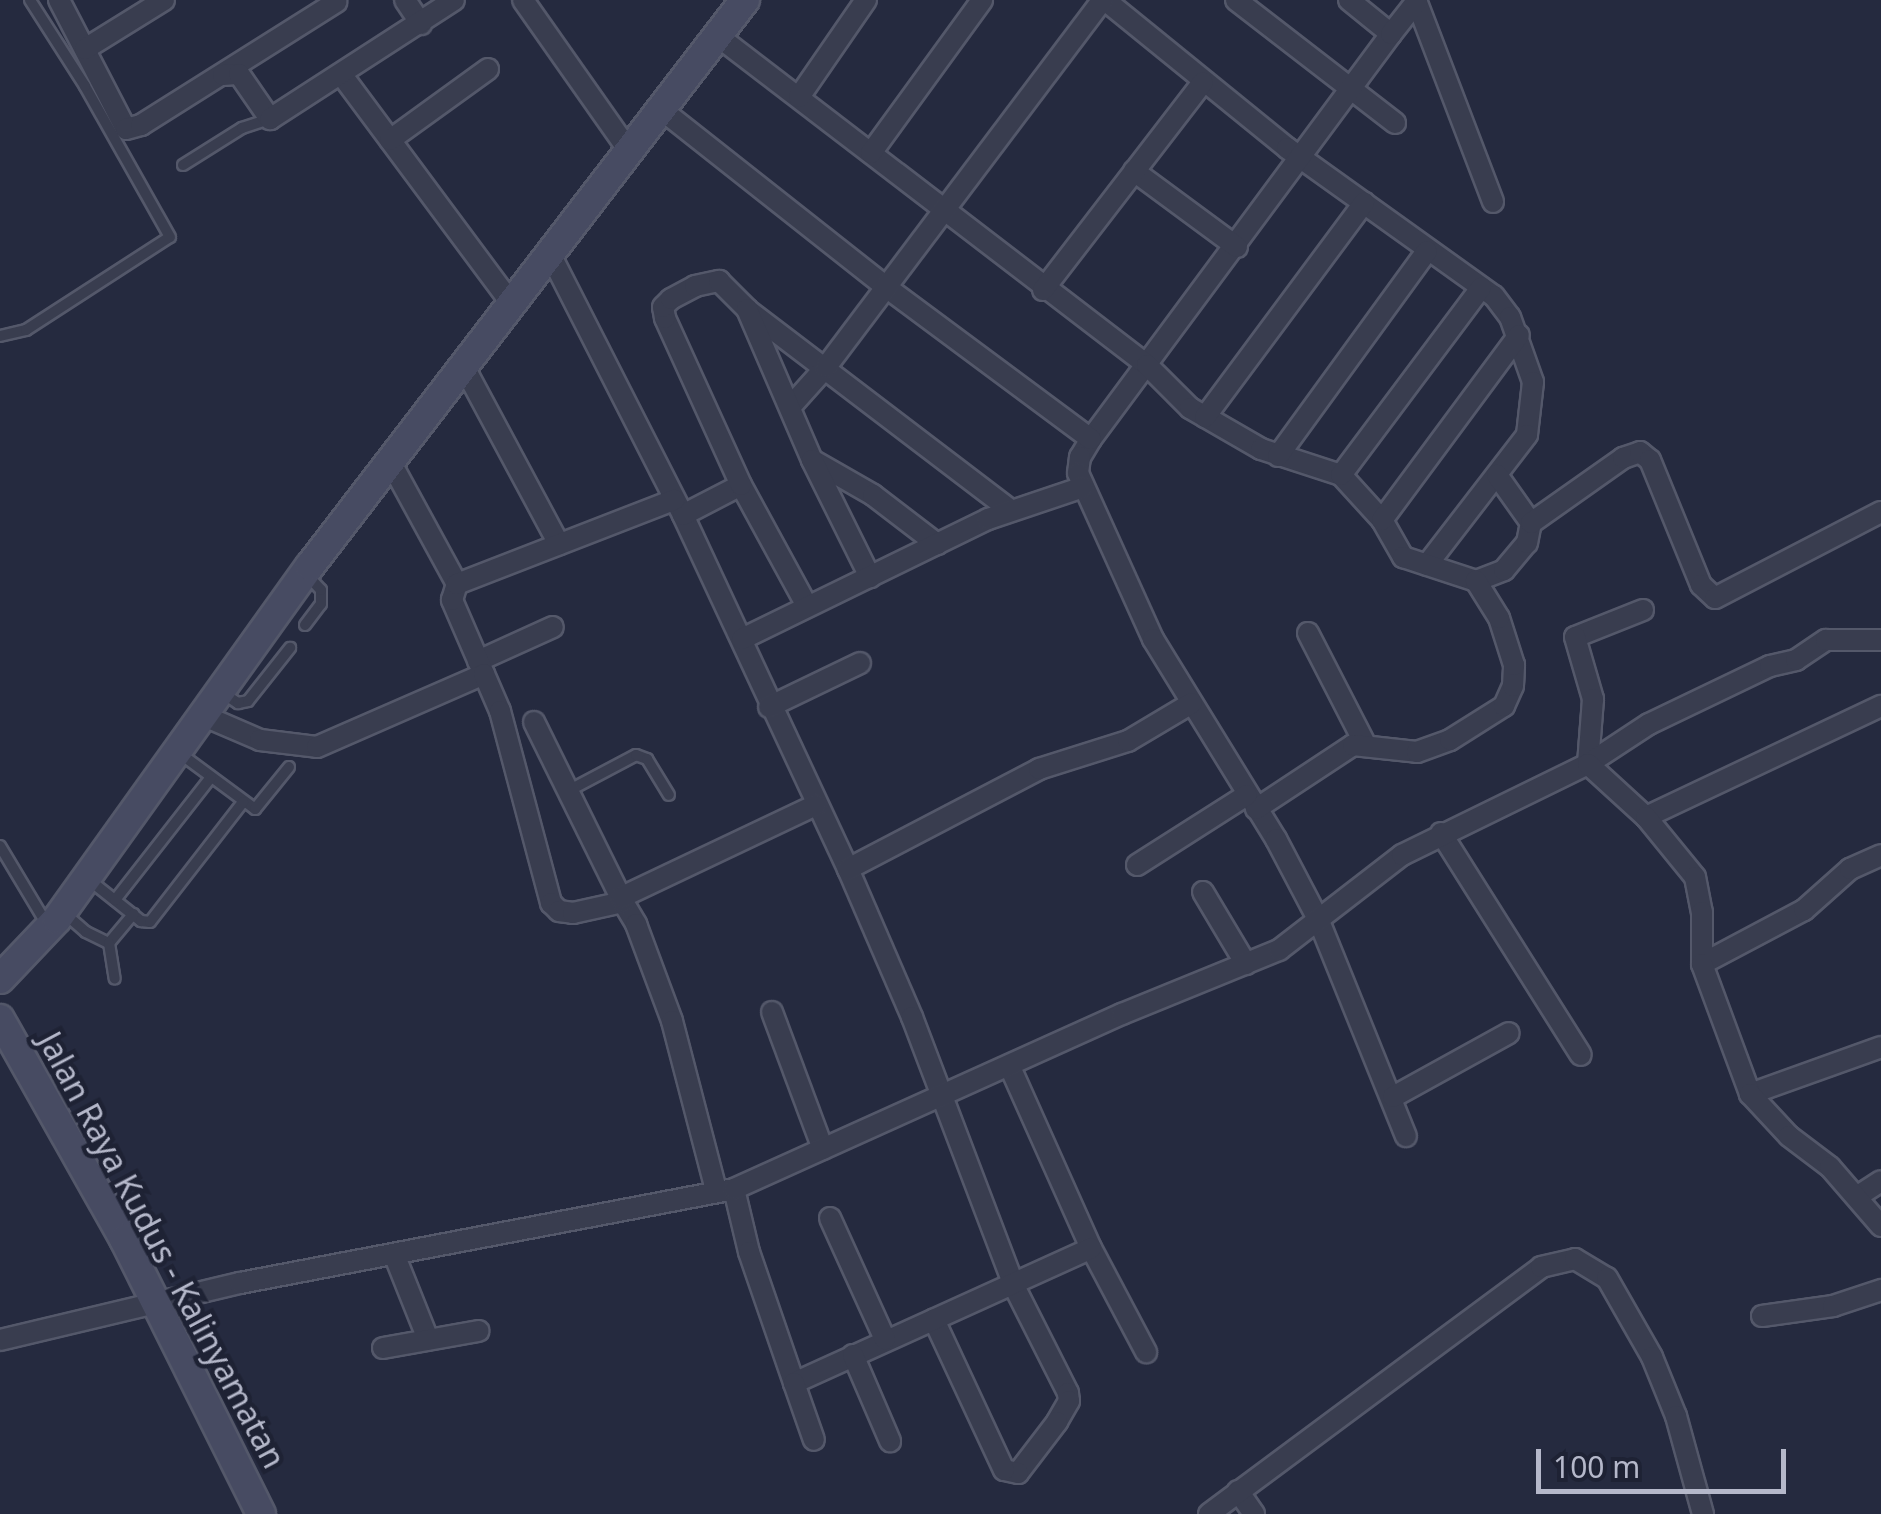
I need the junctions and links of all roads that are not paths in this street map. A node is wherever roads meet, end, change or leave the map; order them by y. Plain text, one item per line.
1 (30, 0) edge
2 (59, 0) edge
3 (164, 0) edge
4 (405, 0) edge
5 (454, 0) edge
6 (523, 0) edge
7 (745, 0) edge
8 (866, 0) edge
9 (982, 0) edge
10 (1104, 0) edge
11 (1236, 0) edge
12 (1349, 0) edge
13 (1416, 0) edge
14 (336, 2) edge
15 (421, 24) junction
16 (1392, 34) junction
17 (719, 37) junction
18 (85, 50) junction
19 (488, 68) dead end
20 (340, 74) junction
21 (224, 75) junction
22 (1203, 82) junction
23 (1350, 89) junction
24 (798, 96) junction
25 (662, 110) junction
26 (270, 119) junction
27 (1395, 123) dead end
28 (390, 140) junction
29 (630, 151) junction
30 (871, 153) junction
31 (1302, 159) junction
32 (183, 165) dead end
33 (1134, 170) junction
34 (1494, 202) dead end
35 (1364, 203) junction
36 (944, 211) junction
37 (1237, 247) junction
38 (1427, 251) junction
39 (550, 254) junction
40 (886, 287) junction
41 (1481, 288) junction
42 (1043, 290) junction
43 (512, 304) junction
44 (747, 310) junction
45 (1518, 335) junction
46 (0, 336) edge
47 (1147, 366) junction
48 (464, 367) junction
49 (826, 367) junction
50 (790, 406) junction
51 (1205, 417) junction
52 (1091, 440) junction
53 (1278, 456) junction
54 (812, 460) junction
55 (390, 462) junction
56 (1341, 475) junction
57 (1497, 475) junction
58 (741, 485) junction
59 (1083, 487) junction
60 (678, 507) junction
61 (1010, 510) junction
62 (1880, 514) edge
63 (1382, 520) junction
64 (1531, 523) junction
65 (559, 544) junction
66 (937, 544) junction
67 (1427, 565) junction
68 (305, 573) junction
69 (870, 578) junction
70 (1476, 581) junction
71 (457, 584) junction
72 (807, 606) junction
73 (1644, 610) dead end
74 (305, 625) dead end
75 (553, 627) dead end
76 (1308, 633) dead end
77 (742, 638) junction
78 (1881, 640) edge
79 (290, 648) dead end
80 (860, 664) dead end
81 (481, 667) junction
82 (220, 691) junction
83 (1192, 704) junction
84 (1881, 706) edge
85 (769, 707) junction
86 (202, 715) junction
87 (534, 722) dead end
88 (1364, 744) junction
89 (177, 751) junction
90 (1588, 764) junction
91 (290, 767) dead end
92 (210, 777) junction
93 (567, 791) junction
94 (669, 795) dead end
95 (242, 802) junction
96 (1252, 802) junction
97 (816, 805) junction
98 (1646, 817) junction
99 (1440, 833) junction
100 (0, 846) edge
101 (1881, 855) edge
102 (1137, 864) dead end
103 (848, 869) junction
104 (87, 878) junction
105 (1202, 892) dead end
106 (622, 899) junction
107 (114, 900) junction
108 (132, 914) junction
109 (56, 920) junction
110 (1318, 921) junction
111 (109, 943) junction
112 (1246, 964) junction
113 (1702, 964) junction
114 (0, 979) edge
115 (115, 979) dead end
116 (772, 1012) dead end
117 (0, 1019) edge
118 (1510, 1033) dead end
119 (1881, 1047) edge
120 (1581, 1056) dead end
121 (1010, 1067) junction
122 (1750, 1094) junction
123 (1392, 1097) junction
124 (940, 1098) junction
125 (1406, 1136) dead end
126 (823, 1149) junction
127 (1881, 1180) edge
128 (725, 1189) junction
129 (1858, 1196) junction
130 (830, 1218) dead end
131 (1881, 1226) edge
132 (1091, 1248) junction
133 (394, 1254) junction
134 (1014, 1286) junction
135 (1881, 1290) edge
136 (158, 1302) junction
137 (1762, 1316) dead end
138 (934, 1320) junction
139 (478, 1331) dead end
140 (428, 1338) junction
141 (0, 1340) edge
142 (885, 1340) junction
143 (383, 1348) dead end
144 (1146, 1352) dead end
145 (853, 1355) junction
146 (794, 1383) junction
147 (814, 1440) dead end
148 (890, 1441) dead end
149 (1238, 1492) junction
150 (262, 1514) edge
151 (1209, 1514) edge
152 (1254, 1514) edge
153 (1702, 1514) edge

1 - 46 lane
2 - 18 street
3 - 18 street
4 - 15 street
5 - 15 street
6 - 29 street
7 - 17 street
8 - 24 street
9 - 30 street
10 - 22 street
10 - 36 street
11 - 23 street
12 - 16 street
13 - 16 street
13 - 34 street
14 - 21 street
15 - 20 street
16 - 23 street
17 - 24 street
17 - 25 street
18 - 21 street
19 - 28 street
20 - 26 street
20 - 28 street
21 - 26 street
22 - 31 street
22 - 33 street
23 - 27 street
23 - 31 street
24 - 30 street
25 - 29 street
25 - 40 street
26 - 32 lane
28 - 43 street
29 - 39 street
30 - 36 street
31 - 35 street
31 - 37 street
33 - 37 street
33 - 42 street
35 - 38 street
35 - 51 street
36 - 40 street
36 - 42 street
37 - 47 street
38 - 41 street
38 - 53 street
39 - 43 street
39 - 60 street
40 - 49 street
40 - 52 street
41 - 45 street
41 - 56 street
42 - 47 street
43 - 48 street
44 - 49 street
44 - 50 street
44 - 58 street
45 - 57 street
45 - 63 street
47 - 51 street
47 - 52 street
48 - 55 street
48 - 65 street
49 - 50 street
49 - 61 street
50 - 54 street
51 - 53 street
52 - 59 street
53 - 56 street
54 - 66 street
54 - 69 street
55 - 68 street
55 - 71 street
56 - 63 street
57 - 64 street
57 - 67 street
58 - 60 street
58 - 72 street
59 - 61 street
59 - 83 street
60 - 65 street
60 - 77 street
61 - 66 street
62 - 64 street
63 - 67 street
64 - 70 street
65 - 71 street
66 - 69 street
67 - 70 street
68 - 74 lane
68 - 82 street
69 - 72 street
70 - 88 street
71 - 81 street
72 - 77 street
73 - 90 street
75 - 81 street
76 - 88 street
77 - 85 street
78 - 90 street
79 - 82 lane
80 - 85 street
81 - 86 street
81 - 106 street
82 - 86 street
83 - 96 street
83 - 103 street
84 - 98 street
85 - 97 street
86 - 89 street
87 - 93 street
88 - 96 street
89 - 92 lane
89 - 104 street
90 - 98 street
90 - 99 street
91 - 95 lane
92 - 95 lane
92 - 107 lane
93 - 94 lane
93 - 106 street
95 - 108 lane
96 - 102 street
96 - 110 street
97 - 103 street
97 - 106 street
98 - 113 street
99 - 110 street
99 - 120 street
100 - 109 lane
101 - 113 street
103 - 124 street
104 - 107 lane
104 - 109 street
105 - 112 street
106 - 128 street
107 - 108 lane
108 - 111 lane
109 - 111 lane
109 - 114 street
110 - 112 street
110 - 123 street
111 - 115 lane
112 - 121 street
113 - 122 street
116 - 126 street
117 - 136 street, Jalan Raya Kudus - Kalinyamatan
118 - 123 street
119 - 122 street
121 - 124 street
121 - 132 street
122 - 129 street
123 - 125 street
124 - 126 street
124 - 134 street
126 - 128 street
127 - 129 street
128 - 133 street
128 - 146 street
129 - 131 street
130 - 142 street
132 - 134 street
132 - 144 street
133 - 136 street
133 - 140 street
134 - 138 street
134 - 138 street
135 - 137 street
136 - 141 street
136 - 150 street, Jalan Raya Kudus - Kalinyamatan
138 - 142 street
139 - 140 street
140 - 143 street
142 - 145 street
145 - 146 street
145 - 148 street
146 - 147 street
149 - 151 street
149 - 152 street
149 - 153 street

